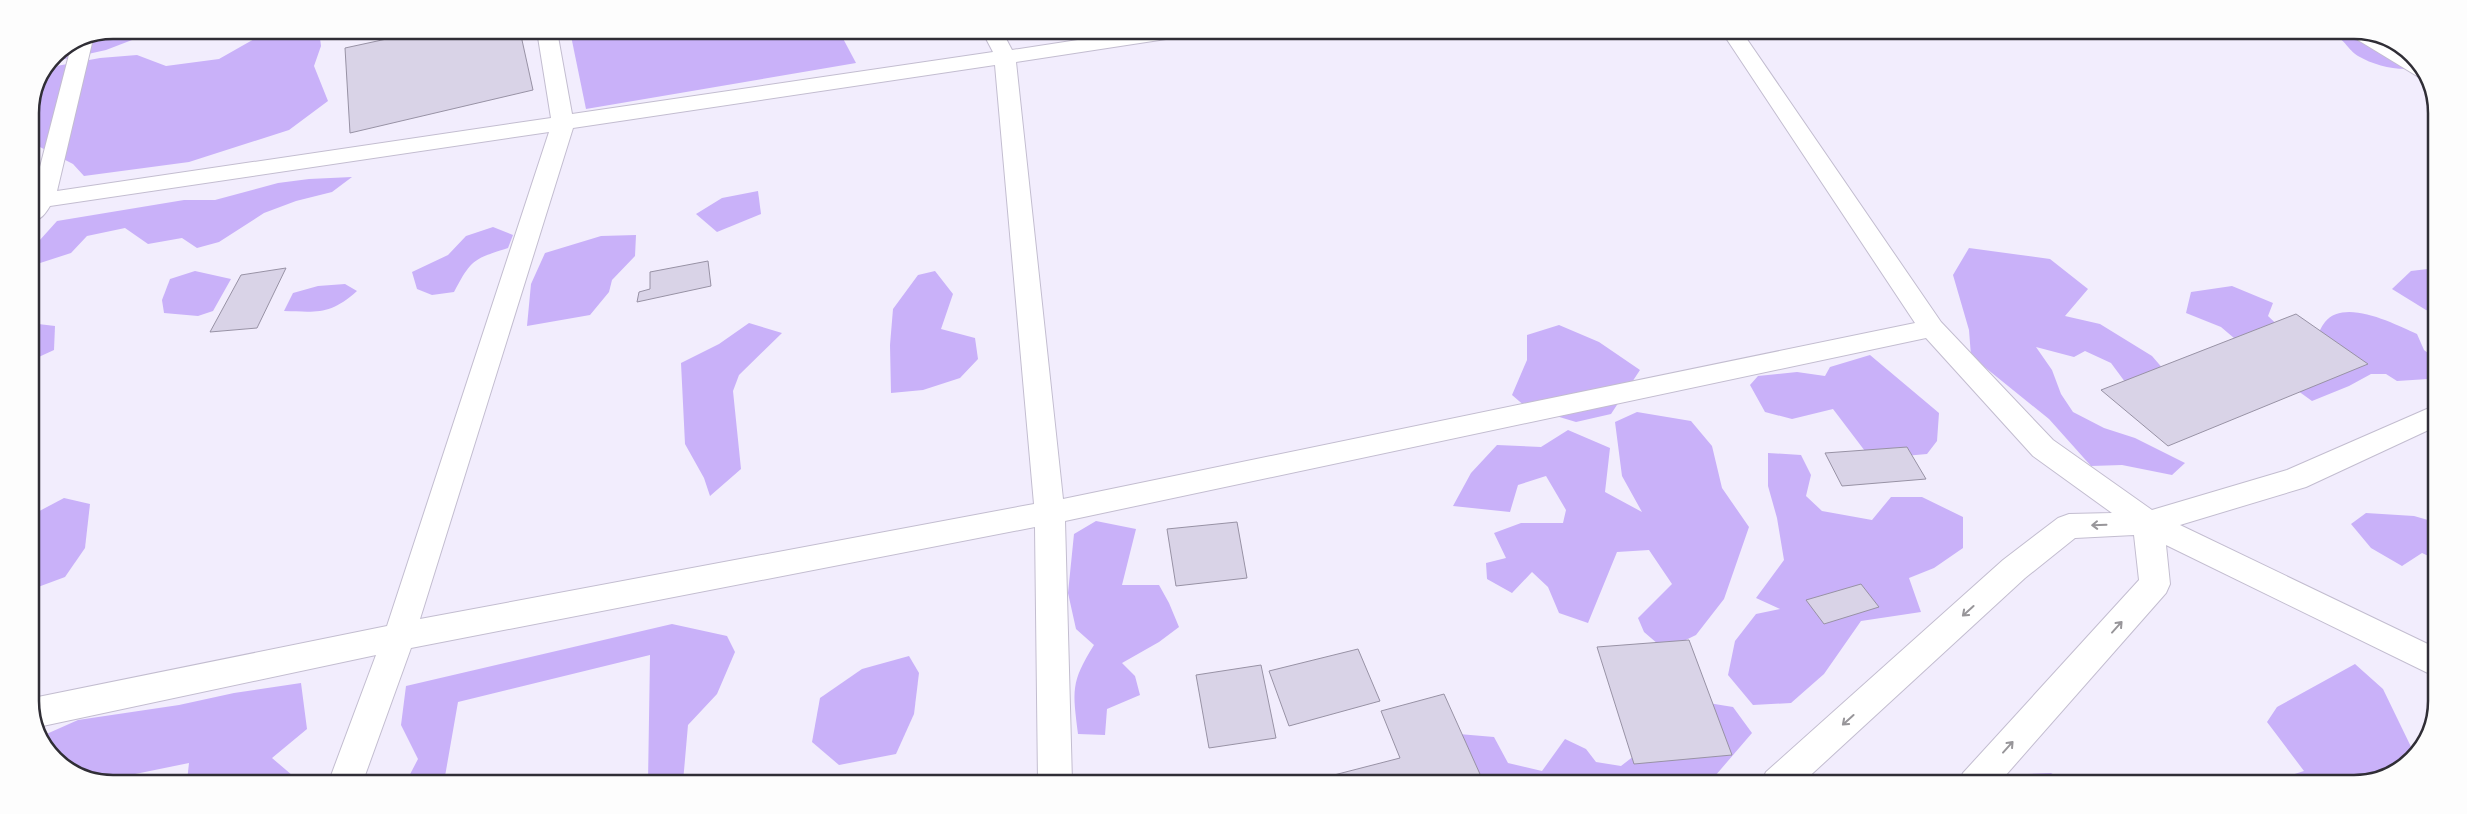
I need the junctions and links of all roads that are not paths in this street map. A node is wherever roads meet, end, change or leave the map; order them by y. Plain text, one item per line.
1 (549, 39) edge
2 (996, 39) edge
3 (1123, 39) edge
4 (1737, 39) edge
5 (2373, 41) edge
6 (81, 45) edge
7 (1005, 56) junction
8 (2407, 62) edge
9 (563, 124) junction
10 (39, 189) edge
11 (39, 205) edge
12 (1932, 328) junction
13 (2428, 419) edge
14 (1050, 513) junction
15 (2148, 523) junction
16 (399, 637) junction
17 (2428, 659) edge
18 (40, 712) edge
19 (349, 775) edge
20 (1055, 775) edge
21 (1787, 775) edge
22 (1983, 775) edge

1 - 9 street
2 - 7 street
3 - 7 street
4 - 12 street
5 - 8 street
6 - 10 street
7 - 9 street
7 - 14 street
9 - 11 street
9 - 16 street
12 - 14 street
12 - 15 street
13 - 15 street
14 - 16 street
14 - 20 street
15 - 17 street
15 -> 21 street
22 -> 15 street
16 - 18 street
16 - 19 street

